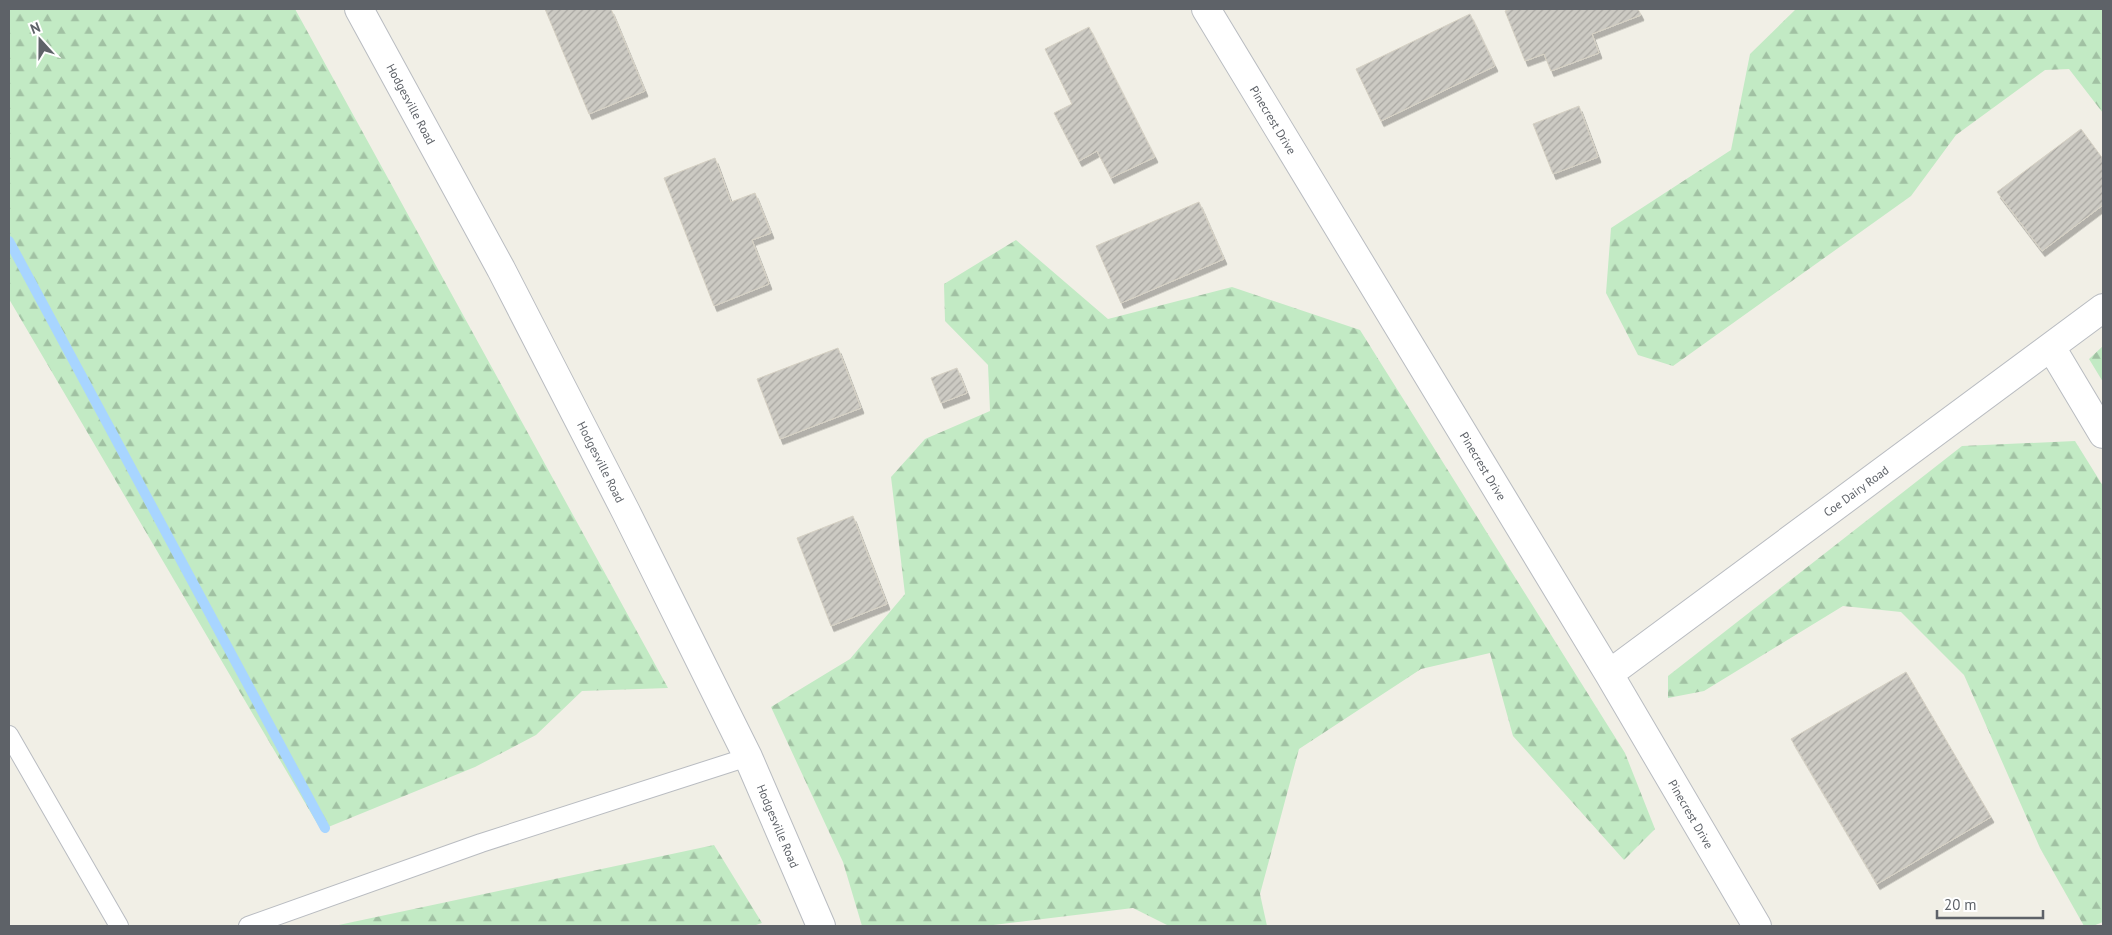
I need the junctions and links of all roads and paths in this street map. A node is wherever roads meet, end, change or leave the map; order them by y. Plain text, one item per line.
1 (359, 9) edge
2 (1211, 10) edge
3 (2103, 308) edge
4 (2052, 347) junction
5 (2103, 434) edge
6 (1609, 674) junction
7 (9, 735) edge
8 (748, 757) junction
9 (119, 926) edge
10 (248, 926) edge
11 (821, 926) edge
12 (1757, 926) edge

1 - 8 street, Hodgesville Road
2 - 6 street, Pinecrest Drive
3 - 4 street, Coe Dairy Road
4 - 5 street
4 - 6 street, Coe Dairy Road
6 - 12 street, Pinecrest Drive
7 - 9 lane
8 - 10 lane
8 - 11 street, Hodgesville Road

